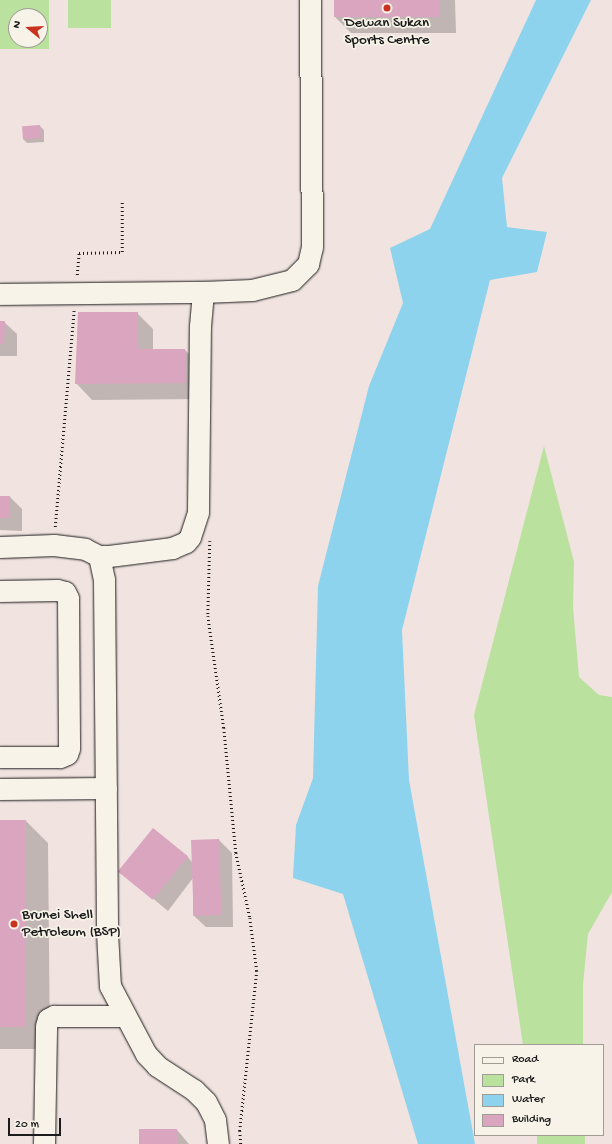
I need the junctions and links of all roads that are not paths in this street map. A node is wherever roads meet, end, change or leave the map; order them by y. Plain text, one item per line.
1 (310, 0) edge
2 (203, 292) junction
3 (0, 294) edge
4 (0, 546) edge
5 (99, 556) junction
6 (0, 591) edge
7 (0, 757) edge
8 (106, 788) junction
9 (0, 789) edge
10 (125, 1016) junction
11 (44, 1144) edge
12 (218, 1144) edge

1 - 2 street
2 - 3 street
2 - 5 street
4 - 5 street
5 - 8 street
6 - 7 street
8 - 9 street
8 - 10 street
10 - 11 street
10 - 12 street

